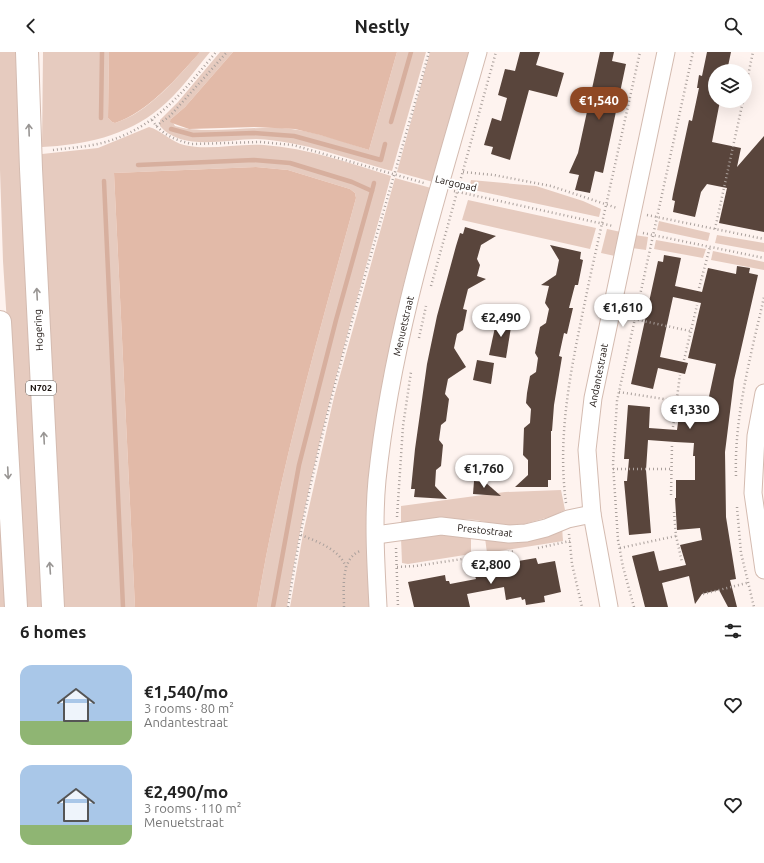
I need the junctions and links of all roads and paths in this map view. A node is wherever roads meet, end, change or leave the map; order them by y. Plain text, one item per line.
1 (27, 52) edge
2 (216, 52) edge
3 (227, 52) edge
4 (429, 52) edge
5 (478, 52) edge
6 (496, 52) edge
7 (666, 52) edge
8 (693, 52) edge
9 (753, 52) edge
10 (750, 64) edge
11 (741, 108) edge
12 (152, 120) junction
13 (156, 126) junction
14 (53, 150) dead end
15 (463, 172) junction
16 (394, 175) junction
17 (440, 188) junction
18 (458, 192) junction
19 (632, 212) junction
20 (657, 217) junction
21 (715, 229) junction
22 (629, 230) junction
23 (653, 235) junction
24 (764, 239) edge
25 (710, 247) junction
26 (764, 258) edge
27 (700, 288) dead end
28 (430, 290) dead end
29 (697, 305) dead end
30 (426, 306) dead end
31 (634, 319) junction
32 (0, 322) edge
33 (690, 331) junction
34 (417, 344) dead end
35 (684, 360) dead end
36 (412, 367) dead end
37 (680, 375) dead end
38 (619, 392) junction
39 (764, 393) edge
40 (677, 401) junction
41 (673, 427) dead end
42 (672, 445) dead end
43 (613, 469) junction
44 (670, 469) junction
45 (671, 495) dead end
46 (674, 512) dead end
47 (592, 514) junction
48 (396, 533) junction
49 (301, 535) junction
50 (676, 536) junction
51 (570, 541) dead end
52 (376, 542) junction
53 (620, 548) junction
54 (532, 549) dead end
55 (517, 551) dead end
56 (682, 562) dead end
57 (397, 567) junction
58 (346, 568) junction
59 (764, 570) edge
60 (747, 583) dead end
61 (704, 594) dead end
62 (16, 607) edge
63 (52, 607) edge
64 (288, 607) edge
65 (344, 607) edge
66 (378, 607) edge
67 (398, 607) edge
68 (609, 607) edge
69 (634, 607) edge

63 -> 1 highway, Hogering / N702
2 - 12 path
3 - 13 path
4 - 16 path
5 - 17 street, Menuetstraat
6 - 15 path
7 - 19 street, Andantestraat
8 - 20 path
9 - 10 path
11 - 21 path
12 - 13 path, Largopad
12 - 14 path
13 - 16 path, Largopad
15 - 18 path
15 - 19 path
16 - 17 path, Largopad
16 - 49 path
17 - 18 path, Largopad
17 - 52 street, Menuetstraat
18 - 22 path, Largopad
18 - 28 path
19 - 20 path
19 - 22 street, Andantestraat
20 - 21 path
20 - 23 path
21 - 24 path
22 - 23 path, Largopad
22 - 47 street, Andantestraat
23 - 25 path, Largopad
23 - 31 path
25 - 26 path, Largopad
25 - 27 path
29 - 33 path
30 - 34 path
31 - 33 path
31 - 38 path
32 -> 62 highway
33 - 35 path
36 - 48 path
37 - 40 path
38 - 40 path
38 - 43 path
39 - 59 street
40 - 41 path
42 - 44 path
43 - 44 path
43 - 53 path
44 - 45 path
46 - 50 path
47 - 48 street, Prestostraat
47 - 68 street, Andantestraat
48 - 52 street, Prestostraat
48 - 57 path
49 - 58 path
49 - 64 path
50 - 53 path
50 - 56 path
51 - 54 path
52 - 58 path
52 - 66 street, Menuetstraat
53 - 69 path
55 - 57 path
57 - 67 path
58 - 65 path
60 - 61 path

